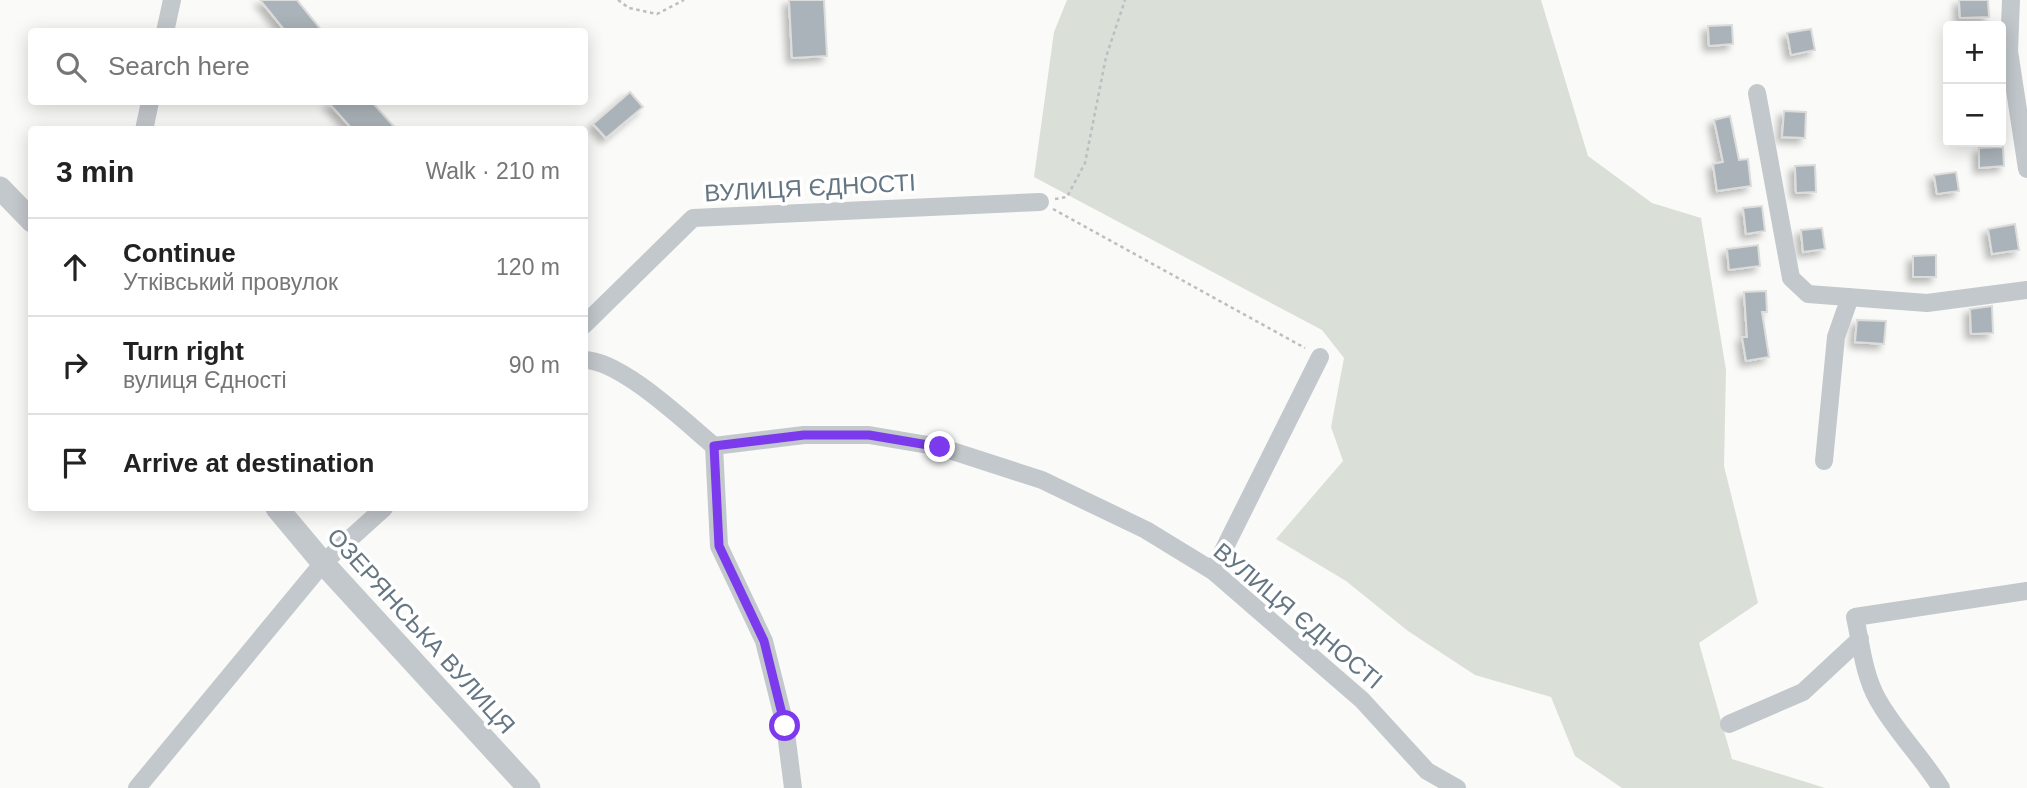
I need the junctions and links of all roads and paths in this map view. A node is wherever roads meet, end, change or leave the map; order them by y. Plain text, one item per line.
1 (172, 0) edge
2 (618, 0) edge
3 (684, 0) edge
4 (1125, 0) edge
5 (2011, 0) edge
6 (166, 28) edge
7 (1757, 93) dead end
8 (149, 105) edge
9 (145, 126) edge
10 (2027, 169) edge
11 (0, 188) edge
12 (1040, 202) junction
13 (28, 217) edge
14 (2027, 290) edge
15 (1850, 297) junction
16 (588, 321) edge
17 (1320, 357) joint
18 (588, 360) edge
19 (714, 446) junction
20 (1824, 461) dead end
21 (280, 511) edge
22 (381, 511) edge
23 (323, 563) junction
24 (1213, 571) junction
25 (2027, 591) edge
26 (1860, 639) junction
27 (1729, 724) dead end
28 (146, 784) edge
29 (528, 788) edge
30 (793, 788) edge
31 (1457, 788) edge
32 (1941, 788) edge

1 - 6 street
2 - 3 path
4 - 12 path
5 - 10 street
7 - 15 street
8 - 9 street
11 - 13 street
12 - 16 street, ВУЛИЦЯ ЄДНОСТІ
12 - 17 path
14 - 15 street
15 - 20 street
17 - 24 street
18 - 19 street
19 - 24 street, ВУЛИЦЯ ЄДНОСТІ
19 - 30 street
21 - 23 street, ОЗЕРЯНСЬКА ВУЛИЦЯ
22 - 23 street
23 - 28 street
23 - 29 street, ОЗЕРЯНСЬКА ВУЛИЦЯ
24 - 31 street, ВУЛИЦЯ ЄДНОСТІ
25 - 26 street
26 - 27 street
26 - 32 street

